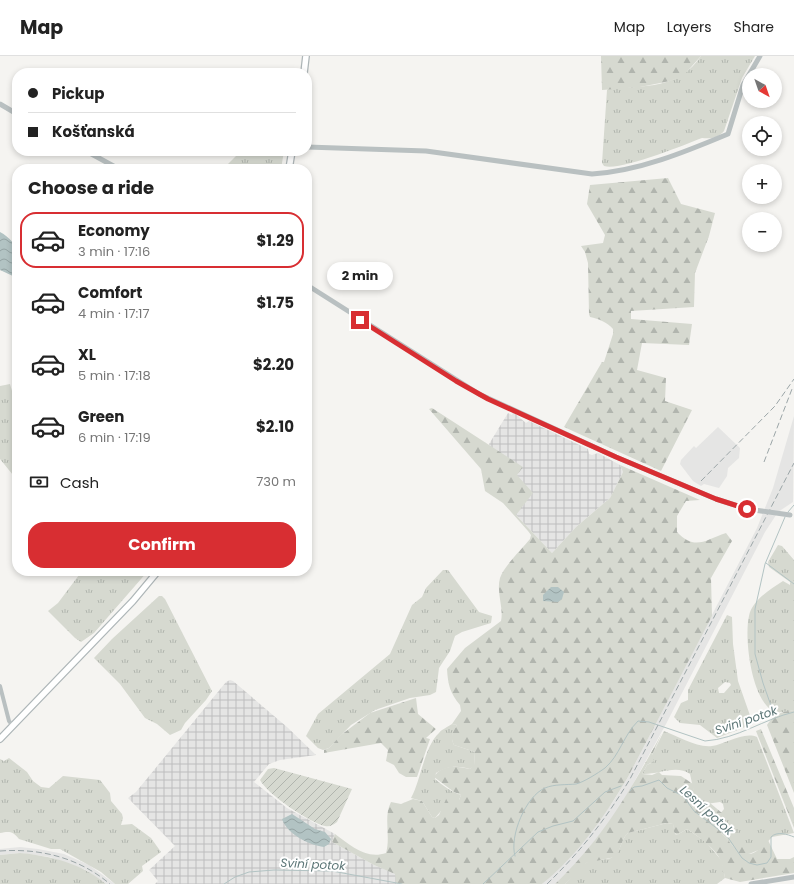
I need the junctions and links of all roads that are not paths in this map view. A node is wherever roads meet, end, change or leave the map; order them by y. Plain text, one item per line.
1 (306, 56) edge
2 (760, 56) edge
3 (305, 68) edge
4 (0, 104) edge
5 (12, 111) edge
6 (312, 147) edge
7 (95, 156) edge
8 (110, 164) edge
9 (312, 288) edge
10 (792, 515) edge
11 (154, 576) edge
12 (0, 686) edge
13 (13, 726) junction
14 (0, 739) edge
15 (794, 877) edge
16 (751, 884) edge

1 - 3 main road
2 - 6 street
4 - 5 street
7 - 8 street
9 - 10 street, bridge
11 - 13 main road
12 - 13 street
13 - 14 main road
15 - 16 street

